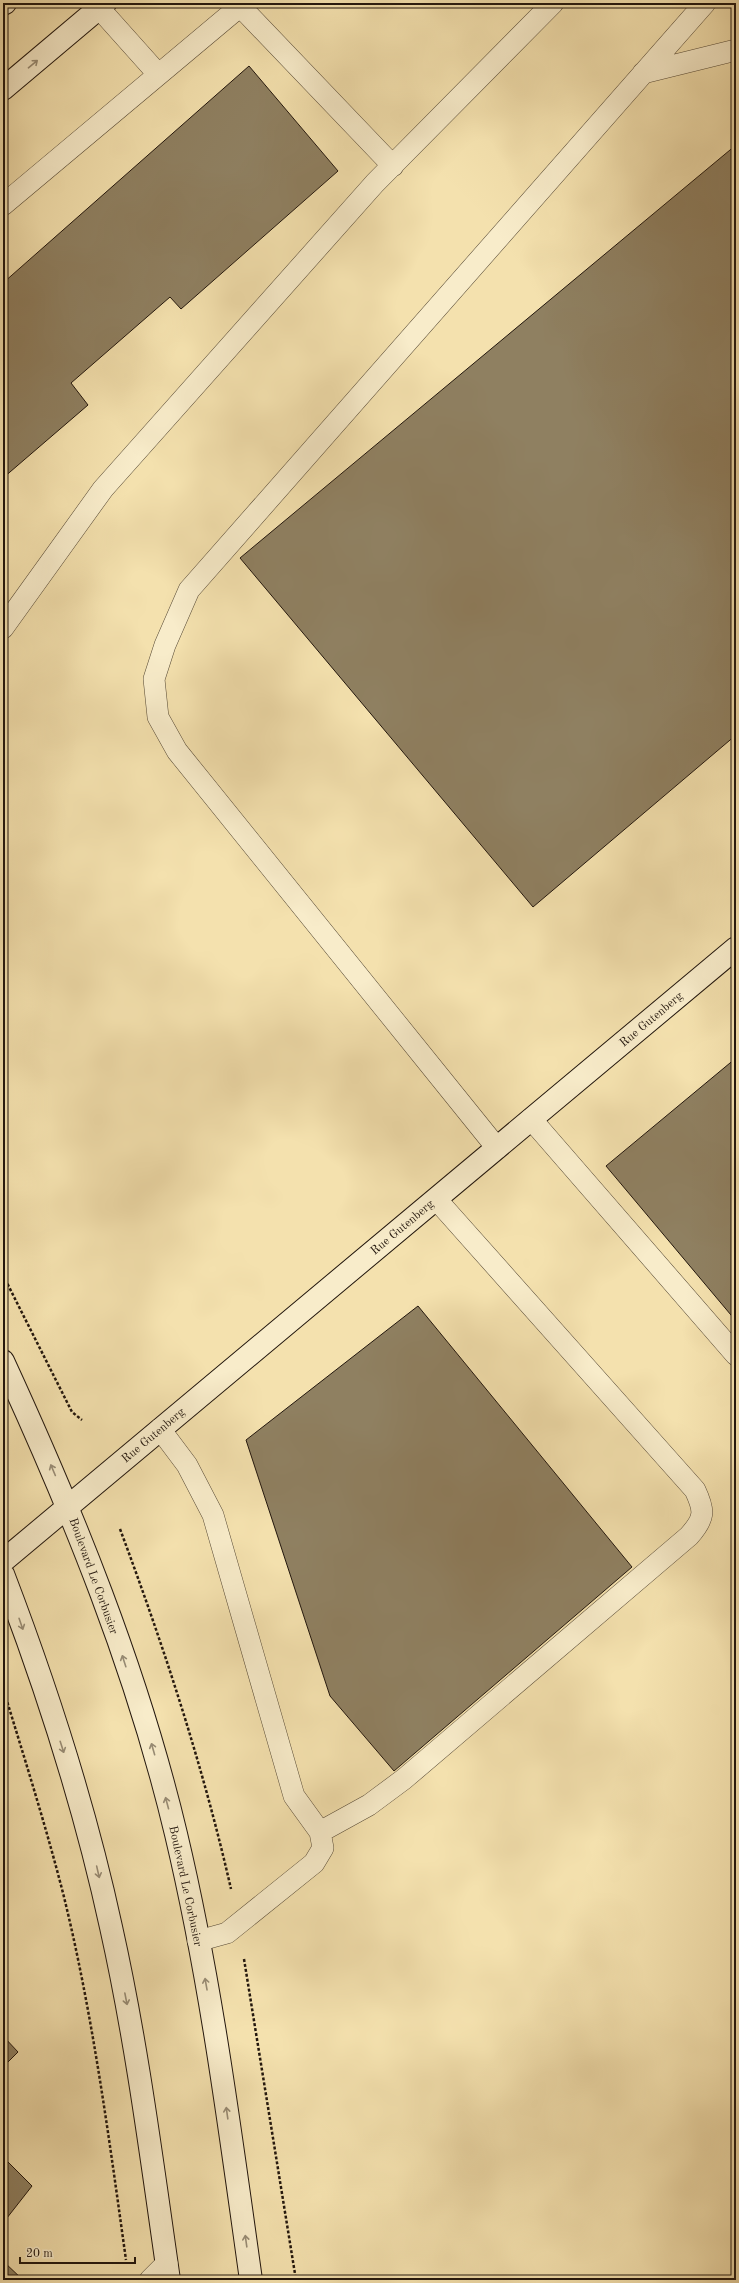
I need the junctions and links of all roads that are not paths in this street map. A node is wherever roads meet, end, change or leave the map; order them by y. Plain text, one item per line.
1 (553, 3) edge
2 (705, 3) edge
3 (242, 4) edge
4 (102, 6) edge
5 (736, 50) edge
6 (643, 72) junction
7 (158, 74) junction
8 (3, 89) edge
9 (393, 166) junction
10 (3, 205) edge
11 (3, 628) edge
12 (736, 948) edge
13 (531, 1119) junction
14 (497, 1148) junction
15 (436, 1199) junction
16 (736, 1355) edge
17 (3, 1361) edge
18 (160, 1429) junction
19 (68, 1506) junction
20 (3, 1561) edge
21 (3, 1574) edge
22 (320, 1832) junction
23 (198, 1941) junction
24 (168, 2271) edge
25 (150, 2280) edge
26 (251, 2280) edge

1 - 9 lane
2 - 6 lane
3 - 7 lane
3 - 9 lane
4 - 7 lane
8 -> 4 street
5 - 6 lane
6 - 14 lane
7 - 10 lane
9 - 11 lane
12 - 13 street, Rue Gutenberg
13 - 14 street, Rue Gutenberg
13 - 16 lane
14 - 15 street, Rue Gutenberg
15 - 18 street, Rue Gutenberg
15 - 22 lane
19 -> 17 street, Boulevard Le Corbusier
18 - 19 street, Rue Gutenberg
18 - 22 lane
19 - 20 street, Boulevard Le Corbusier
23 -> 19 street, Boulevard Le Corbusier
21 -> 24 street
22 - 23 lane
26 -> 23 street, Boulevard Le Corbusier
24 - 25 lane

